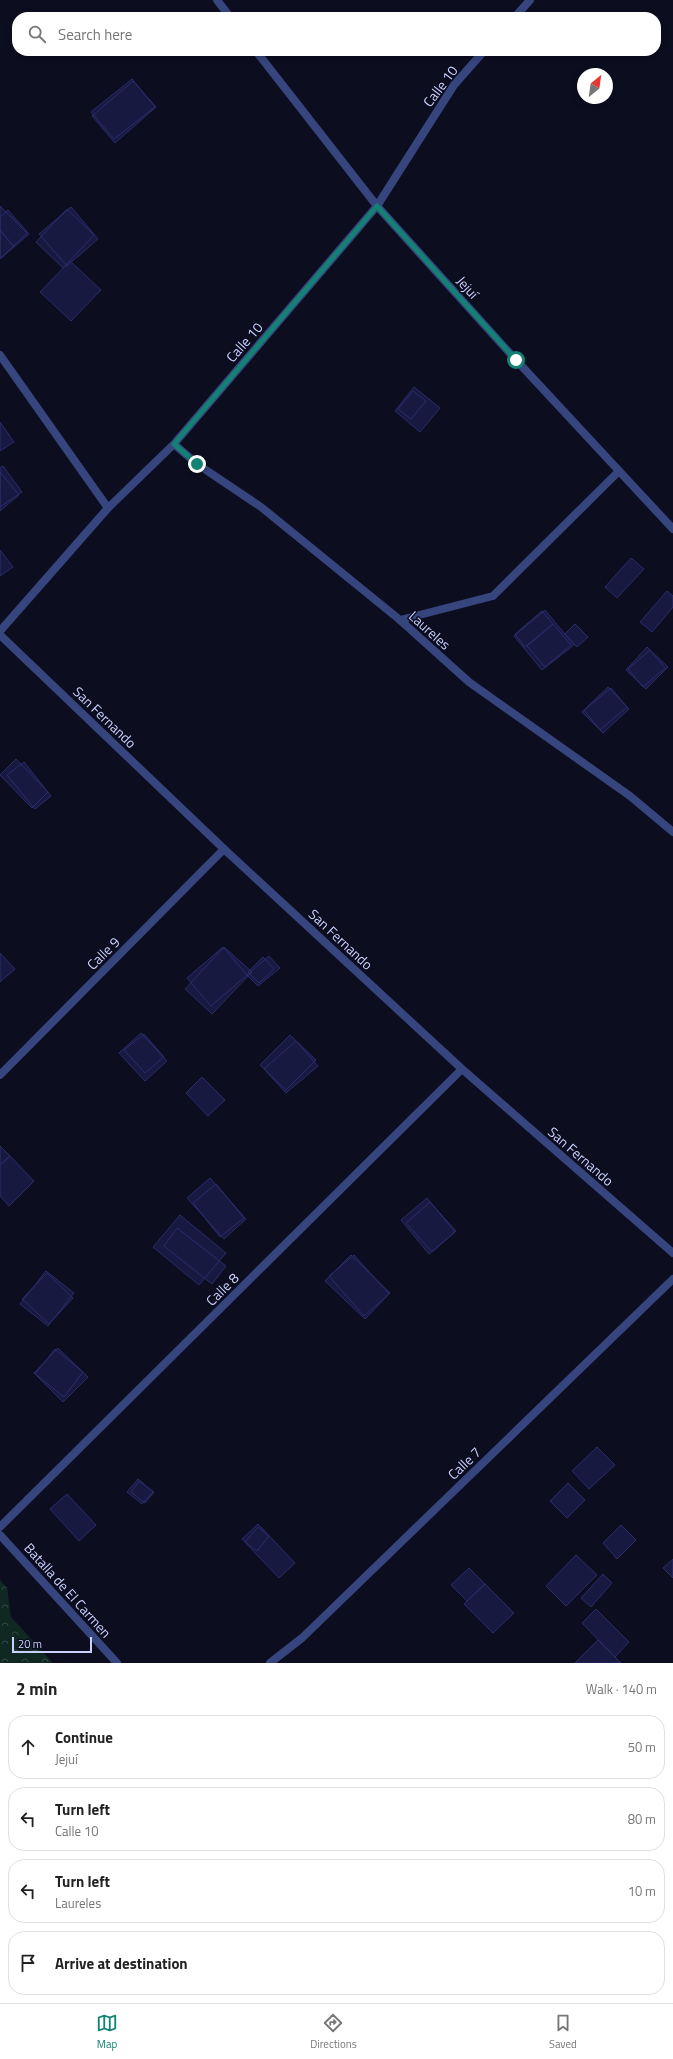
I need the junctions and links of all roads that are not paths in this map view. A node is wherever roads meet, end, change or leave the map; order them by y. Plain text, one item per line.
1 (217, 0) edge
2 (530, 0) edge
3 (226, 12) edge
4 (519, 12) edge
5 (260, 56) edge
6 (480, 56) edge
7 (377, 206) junction
8 (0, 356) edge
9 (174, 444) junction
10 (619, 471) junction
11 (108, 508) junction
12 (673, 529) edge
13 (400, 620) junction
14 (0, 631) edge
15 (0, 635) edge
16 (673, 832) edge
17 (224, 849) junction
18 (462, 1069) junction
19 (0, 1075) edge
20 (673, 1253) edge
21 (673, 1279) edge
22 (0, 1527) edge
23 (0, 1535) edge
24 (118, 1663) edge
25 (270, 1663) edge

1 - 3 street
2 - 4 street
5 - 7 street, Jejuí
6 - 7 street, Calle 10
7 - 9 street, Calle 10
7 - 10 street, Jejuí
8 - 11 street
9 - 11 street, Calle 10
9 - 13 street, Laureles
10 - 12 street, Jejuí
10 - 13 street
11 - 14 street, Calle 10
13 - 16 street, Laureles
15 - 17 street, San Fernando
17 - 18 street, San Fernando
17 - 19 street, Calle 9
18 - 20 street, San Fernando
18 - 22 street, Calle 8
21 - 25 street, Calle 7
23 - 24 street, Batalla de El Carmen

